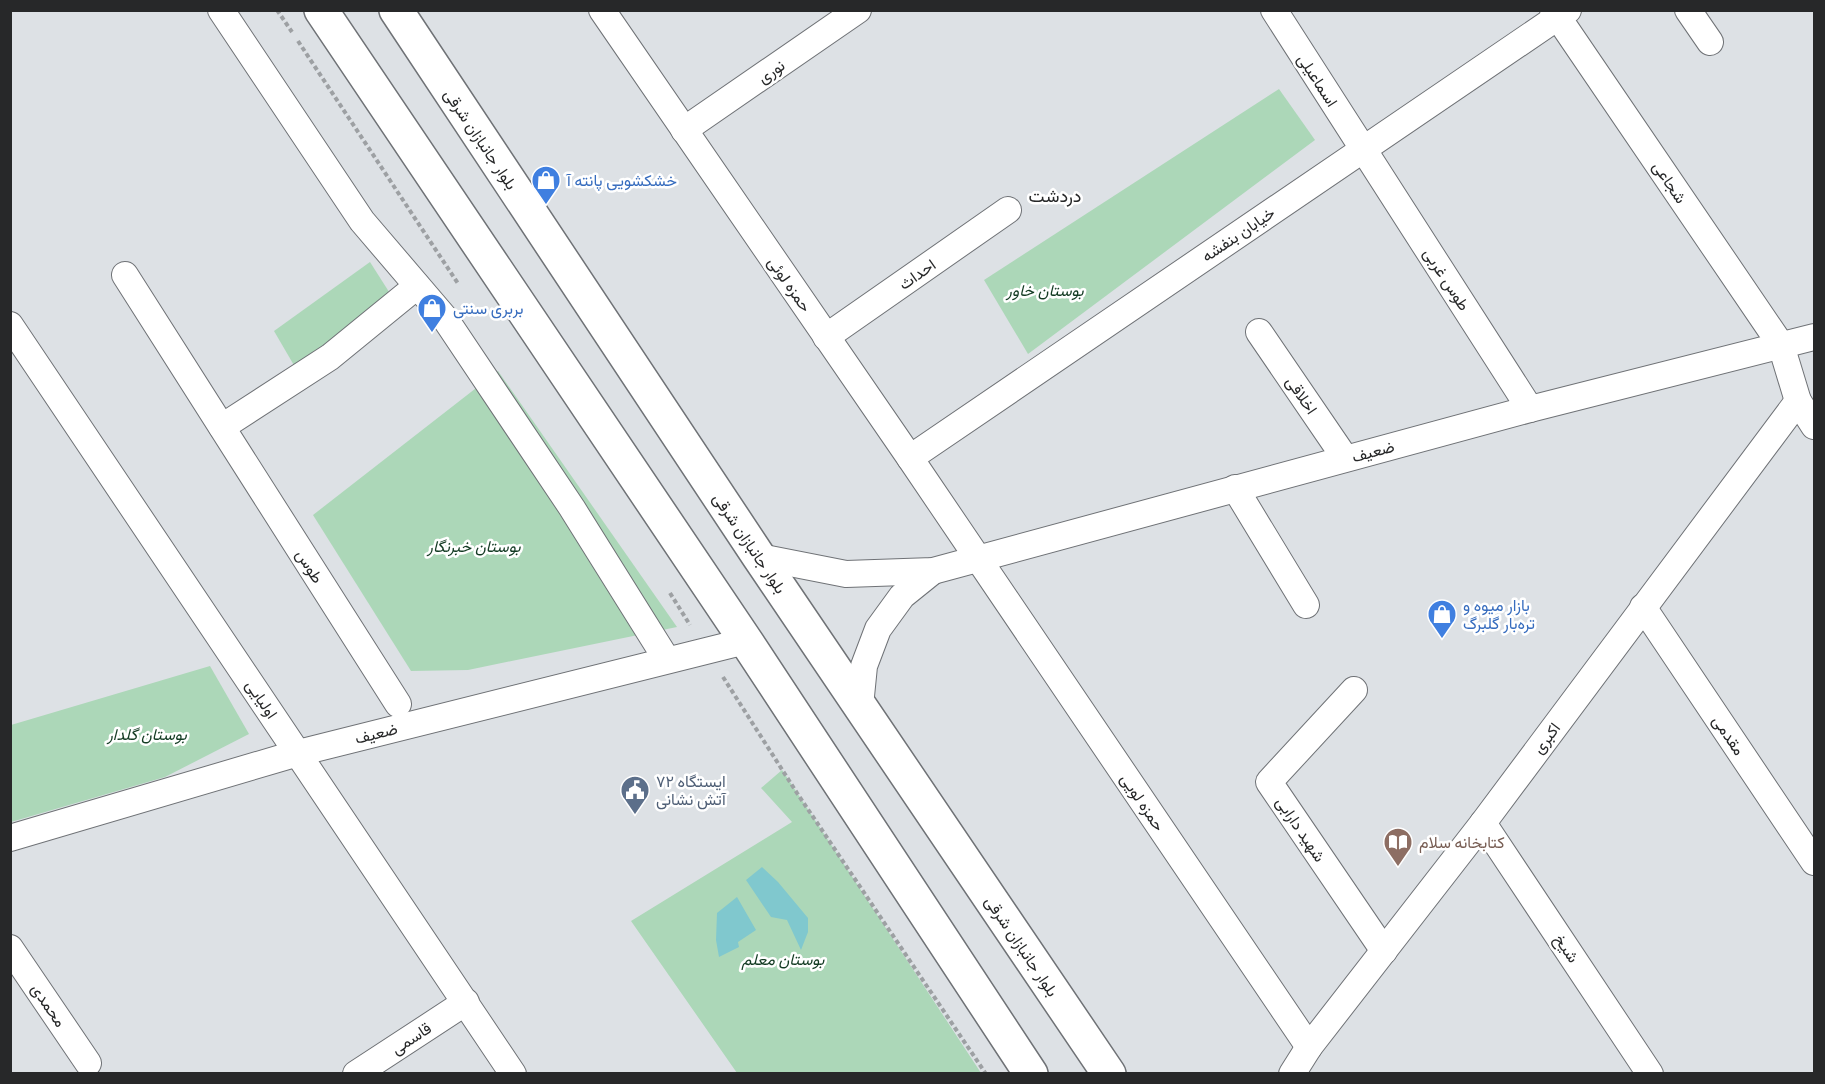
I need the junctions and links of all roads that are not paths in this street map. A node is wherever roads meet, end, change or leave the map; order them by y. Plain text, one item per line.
1 (221, 10) edge
2 (321, 10) edge
3 (396, 10) edge
4 (602, 10) edge
5 (858, 10) edge
6 (1274, 10) edge
7 (1688, 10) edge
8 (1560, 13) edge
9 (1710, 42) dead end
10 (684, 130) junction
11 (1363, 149) junction
12 (1008, 210) dead end
13 (125, 274) dead end
14 (417, 286) junction
15 (10, 325) edge
16 (1259, 332) dead end
17 (826, 337) junction
18 (1815, 337) edge
19 (1781, 345) junction
20 (1797, 401) junction
21 (1530, 409) junction
22 (1815, 426) edge
23 (222, 427) junction
24 (910, 458) junction
25 (1346, 458) junction
26 (1235, 488) junction
27 (759, 557) junction
28 (977, 557) junction
29 (933, 571) junction
30 (1306, 605) dead end
31 (1643, 607) junction
32 (746, 641) junction
33 (667, 660) junction
34 (1354, 690) dead end
35 (398, 704) dead end
36 (860, 706) junction
37 (298, 753) junction
38 (1483, 823) junction
39 (10, 838) edge
40 (1815, 862) edge
41 (10, 948) edge
42 (1384, 951) junction
43 (465, 1002) junction
44 (1310, 1047) junction
45 (88, 1062) dead end
46 (356, 1074) edge
47 (513, 1074) edge
48 (1031, 1074) edge
49 (1109, 1074) edge
50 (1292, 1074) edge
51 (1650, 1074) edge

1 - 14 street
2 - 32 main road
3 - 27 main road, بلوار جانبازان شرقی
4 - 10 street, حمزه لوئی
5 - 10 street, نوری
6 - 11 street, اسماعیلی
7 - 9 street
8 - 11 street, خیابان بنفشه
8 - 19 street, شجاعی
10 - 17 street, حمزه لوئی
11 - 21 street, طوس غربی
11 - 24 street, خیابان بنفشه
12 - 17 street, احداث
13 - 23 street, طوس
14 - 23 street
14 - 33 street
15 - 37 street, اولیایی
16 - 25 street, اخلاقی
17 - 24 street, حمزه لوئی
18 - 19 street, ضعیف
19 - 20 street, شجاعی
19 - 21 street, ضعیف
20 - 22 street, شجاعی
20 - 31 street, اکبری
21 - 25 street, ضعیف
23 - 35 street, طوس
24 - 28 street, حمزه لوئی
25 - 26 street, ضعیف
26 - 28 street, ضعیف
26 - 30 street
27 - 29 street
27 - 36 main road, بلوار جانبازان شرقی
28 - 29 street, ضعیف
28 - 44 street, حمزه لویی
29 - 36 street
31 - 38 street, اکبری
31 - 40 street, مقدمی
32 - 33 street, ضعیف
32 - 48 main road
33 - 37 street, ضعیف
34 - 42 street, شهید دارابی
36 - 49 main road, بلوار جانبازان شرقی
37 - 39 street, ضعیف
37 - 43 street, اولیایی
38 - 42 street, اکبری
38 - 51 street, شیخ
41 - 45 street, محمدی
42 - 44 street, اکبری
43 - 46 street, قاسمی
43 - 47 street, اولیایی
44 - 50 street, اکبری

